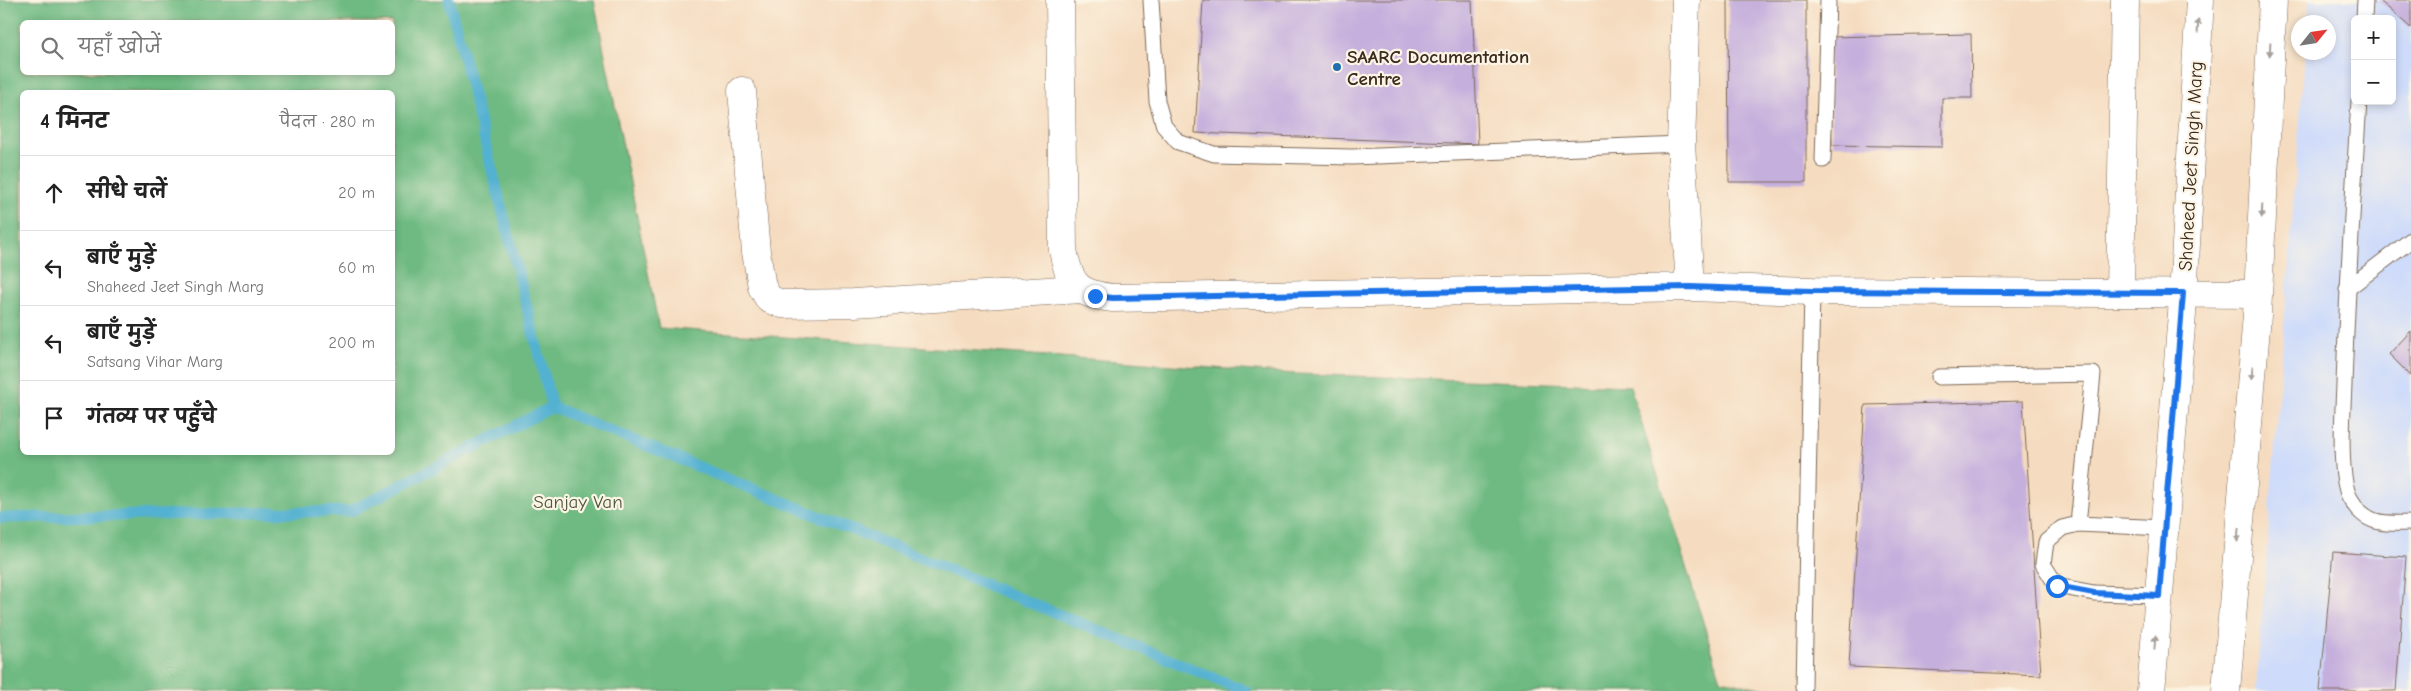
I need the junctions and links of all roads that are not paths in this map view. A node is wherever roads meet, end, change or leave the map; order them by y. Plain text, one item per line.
1 (1060, 0) edge
2 (1151, 0) edge
3 (1686, 0) edge
4 (1828, 0) edge
5 (2125, 0) edge
6 (2200, 0) edge
7 (2273, 0) edge
8 (2366, 0) edge
9 (2364, 15) edge
10 (742, 91) dead end
11 (2359, 105) edge
12 (1682, 144) junction
13 (1823, 160) dead end
14 (2411, 240) edge
15 (1076, 284) junction
16 (1690, 287) junction
17 (2347, 289) junction
18 (1812, 291) junction
19 (2120, 292) junction
20 (2183, 293) junction
21 (2257, 294) junction
22 (1939, 377) dead end
23 (2411, 523) edge
24 (2078, 524) junction
25 (2164, 528) junction
26 (2159, 596) junction
27 (1804, 687) dead end
28 (2151, 691) edge
29 (2226, 691) edge

1 - 15 street
2 - 12 lane
3 - 12 street
4 - 13 lane
5 - 19 street
20 -> 6 street, Shaheed Jeet Singh Marg
7 -> 21 street
8 - 9 lane
10 - 15 street
11 - 17 lane
12 - 16 street
14 - 17 lane
15 - 16 street
16 - 18 street
17 - 23 lane
18 - 19 street
18 - 27 lane
19 - 20 street
20 - 21 street
20 - 25 street, Shaheed Jeet Singh Marg
21 -> 29 street
22 - 24 lane
24 - 25 lane
24 - 26 lane
25 - 26 street, Shaheed Jeet Singh Marg
28 -> 26 street, Shaheed Jeet Singh Marg

